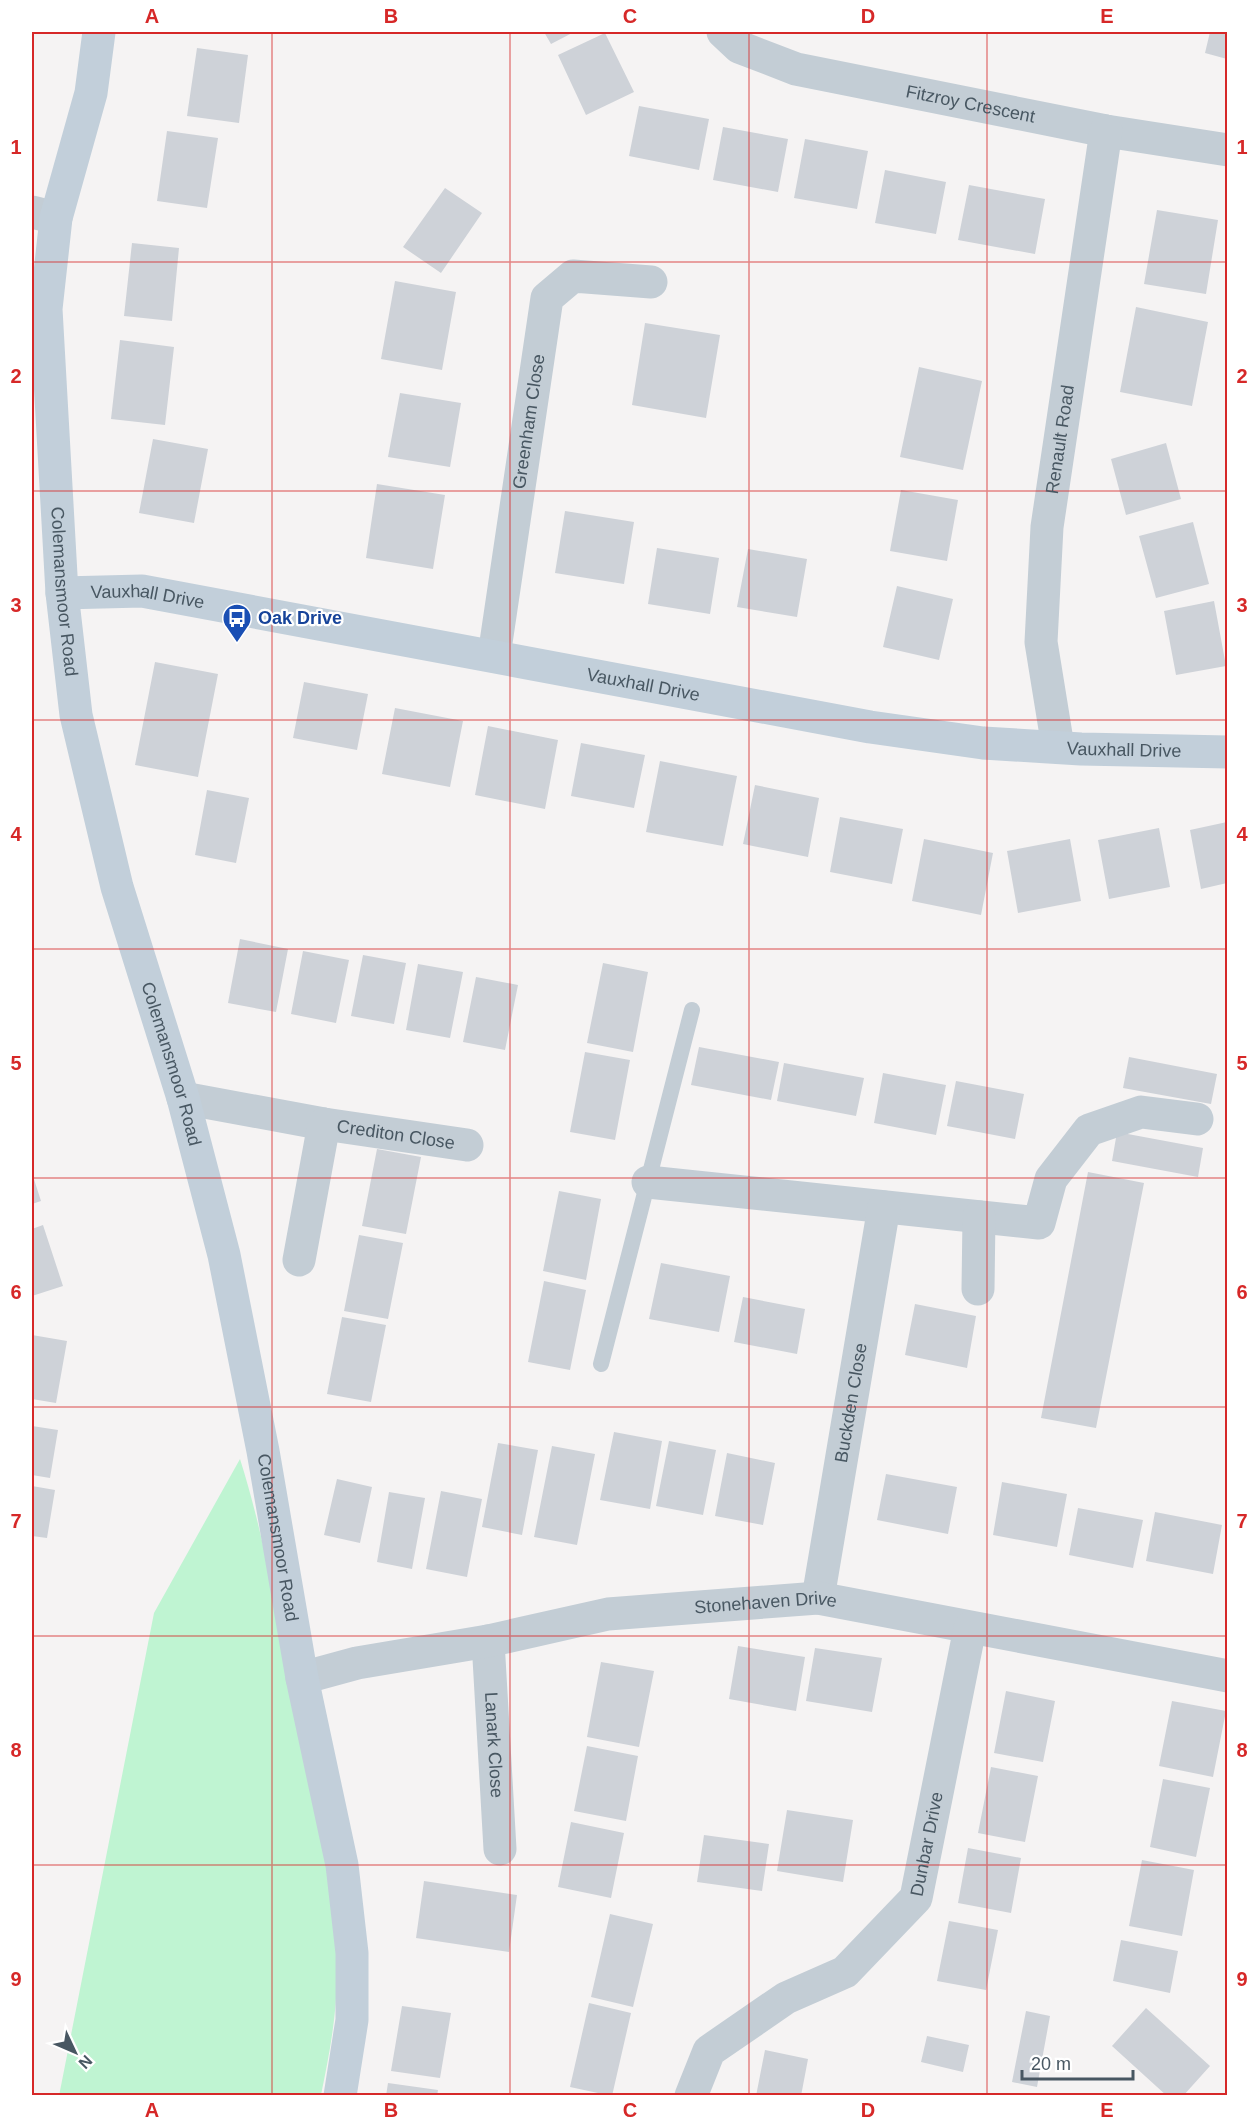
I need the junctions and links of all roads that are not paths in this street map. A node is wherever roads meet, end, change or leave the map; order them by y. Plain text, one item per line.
1 (99, 32) edge
2 (723, 32) edge
3 (1106, 131) junction
4 (1227, 150) edge
5 (44, 215) edge
6 (651, 282) dead end
7 (62, 593) junction
8 (494, 656) junction
9 (1058, 747) junction
10 (1227, 752) edge
11 (692, 1010) dead end
12 (183, 1098) junction
13 (1197, 1119) dead end
14 (324, 1125) junction
15 (467, 1145) dead end
16 (648, 1182) junction
17 (884, 1207) junction
18 (980, 1217) junction
19 (299, 1260) dead end
20 (978, 1289) dead end
21 (601, 1364) dead end
22 (818, 1598) junction
23 (970, 1628) junction
24 (488, 1641) junction
25 (1227, 1676) edge
26 (302, 1678) junction
27 (500, 1849) dead end
28 (340, 2096) edge
29 (691, 2096) edge

1 - 5 street, Colemansmoor Road
2 - 3 street, Fitzroy Crescent
3 - 4 street, Fitzroy Crescent
3 - 9 street, Renault Road
5 - 7 street, Colemansmoor Road
6 - 8 street, Greenham Close
7 - 8 street, Vauxhall Drive
7 - 12 street, Colemansmoor Road
8 - 9 street, Vauxhall Drive
9 - 10 street, Vauxhall Drive
11 - 16 lane
12 - 14 street, Crediton Close
12 - 26 street, Colemansmoor Road
13 - 18 street
14 - 15 street, Crediton Close
14 - 19 street, Crediton Close
16 - 17 street
16 - 21 lane
17 - 18 street
17 - 22 street, Buckden Close
18 - 20 street
22 - 23 street, Stonehaven Drive
22 - 24 street, Stonehaven Drive
23 - 25 street, Stonehaven Drive
23 - 29 street, Dunbar Drive
24 - 26 street, Stonehaven Drive
24 - 27 street, Lanark Close
26 - 28 street, Colemansmoor Road

